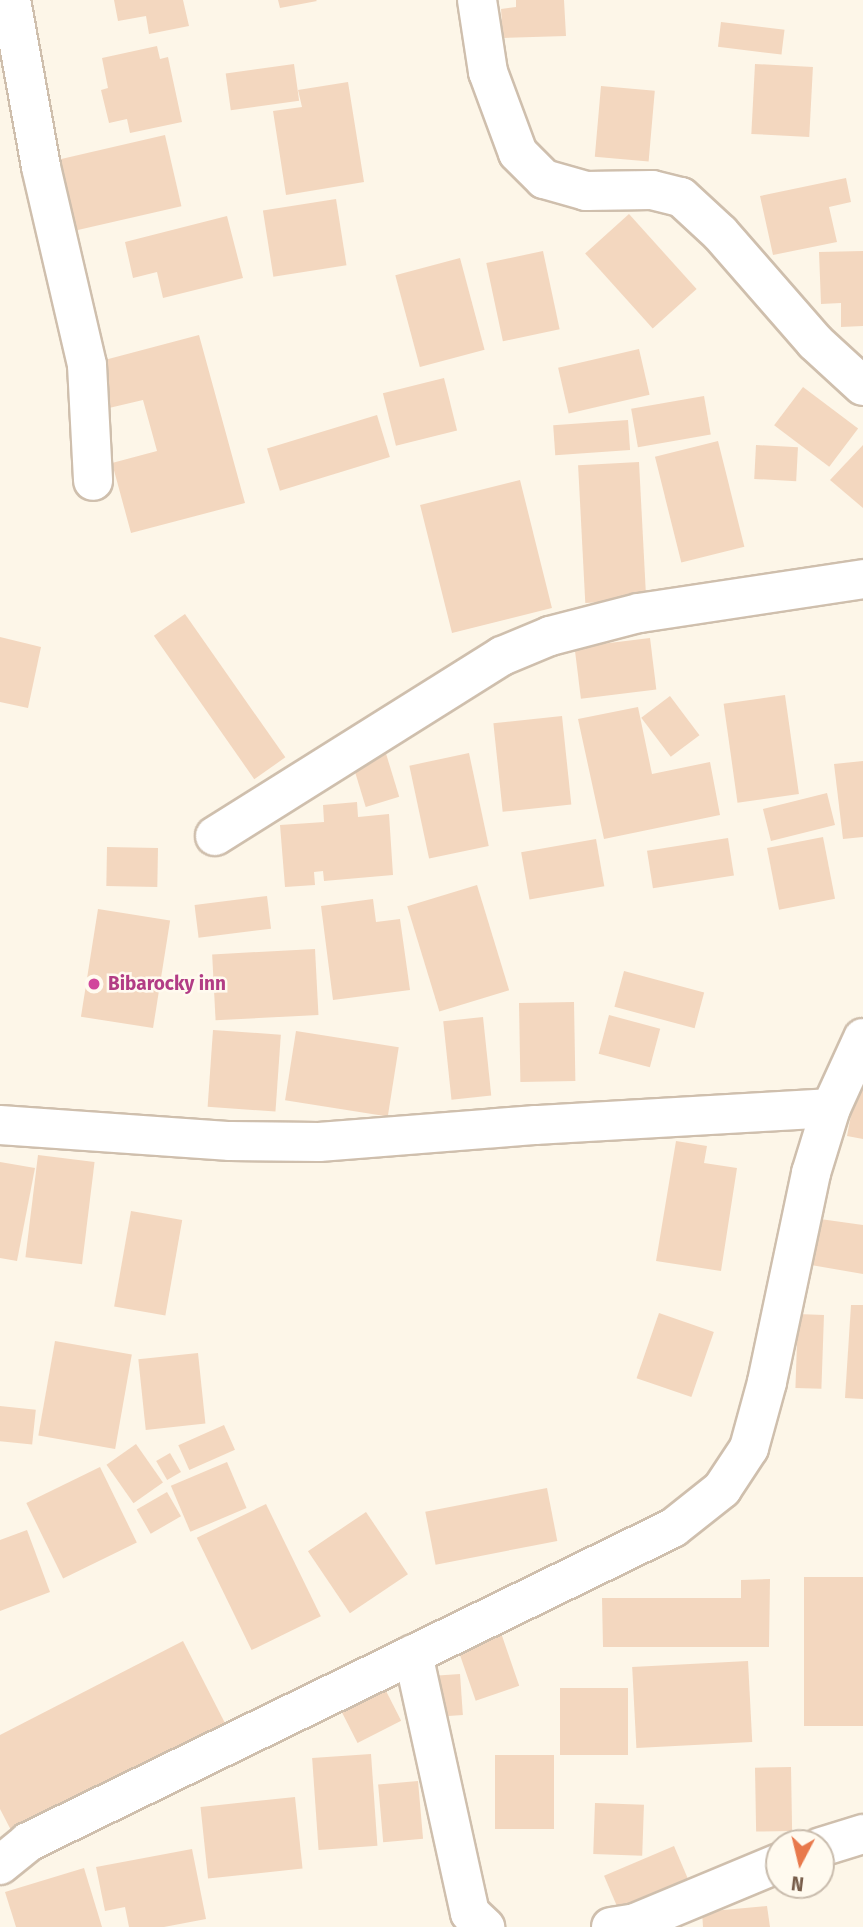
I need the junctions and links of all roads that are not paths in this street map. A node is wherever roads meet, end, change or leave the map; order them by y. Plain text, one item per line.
1 (11, 0) edge
2 (477, 0) edge
3 (863, 386) edge
4 (93, 481) dead end
5 (863, 579) edge
6 (215, 836) dead end
7 (863, 1038) edge
8 (831, 1108) junction
9 (0, 1125) edge
10 (413, 1654) junction
11 (863, 1835) edge
12 (835, 1843) edge
13 (0, 1865) edge
14 (765, 1869) edge
15 (485, 1927) edge
16 (611, 1927) edge

1 - 4 street
2 - 3 street
5 - 6 street
7 - 8 street
8 - 9 street
8 - 10 street
10 - 13 street
10 - 15 street
11 - 12 street
14 - 16 street

